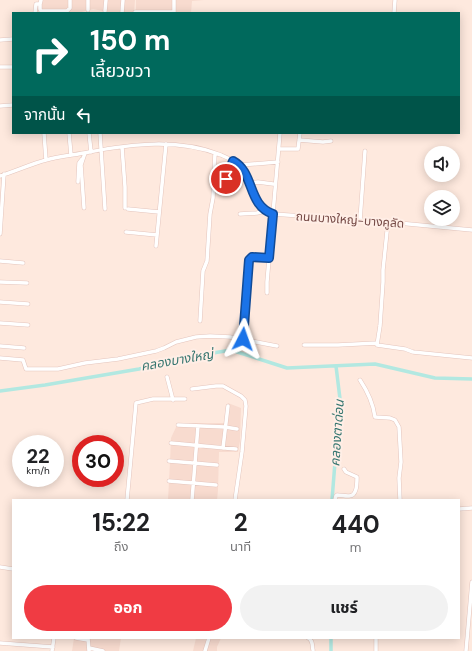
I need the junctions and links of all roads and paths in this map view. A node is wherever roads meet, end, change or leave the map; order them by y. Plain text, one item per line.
1 (70, 0) edge
2 (88, 0) edge
3 (106, 0) edge
4 (123, 0) edge
5 (174, 0) edge
6 (396, 0) edge
7 (39, 2) edge
8 (88, 10) dead end
9 (35, 12) edge
10 (57, 12) edge
11 (105, 12) dead end
12 (122, 12) edge
13 (174, 12) edge
14 (394, 12) edge
15 (12, 39) edge
16 (0, 40) edge
17 (0, 67) edge
18 (12, 67) edge
19 (12, 105) edge
20 (0, 106) edge
21 (44, 134) edge
22 (69, 134) edge
23 (89, 134) edge
24 (100, 134) edge
25 (280, 134) edge
26 (300, 134) edge
27 (299, 140) junction
28 (331, 142) dead end
29 (166, 144) junction
30 (122, 147) junction
31 (279, 149) junction
32 (101, 150) junction
33 (365, 151) dead end
34 (91, 152) junction
35 (85, 153) junction
36 (215, 153) junction
37 (71, 155) junction
38 (83, 158) junction
39 (46, 160) junction
40 (233, 161) junction
41 (278, 162) junction
42 (240, 165) junction
43 (2, 175) edge
44 (214, 179) junction
45 (78, 182) dead end
46 (250, 183) junction
47 (273, 184) dead end
48 (84, 208) dead end
49 (105, 209) dead end
50 (265, 211) junction
51 (159, 212) junction
52 (240, 214) dead end
53 (273, 214) junction
54 (360, 220) junction
55 (388, 222) junction
56 (472, 230) edge
57 (126, 232) dead end
58 (0, 234) edge
59 (157, 235) junction
60 (156, 246) dead end
61 (269, 258) junction
62 (0, 261) edge
63 (23, 262) dead end
64 (0, 282) edge
65 (27, 283) dead end
66 (267, 293) dead end
67 (0, 302) edge
68 (28, 304) dead end
69 (200, 321) dead end
70 (0, 323) edge
71 (28, 324) dead end
72 (243, 339) junction
73 (377, 343) junction
74 (304, 345) dead end
75 (0, 346) edge
76 (277, 346) dead end
77 (24, 348) dead end
78 (0, 358) edge
79 (472, 358) edge
80 (167, 377) dead end
81 (360, 380) dead end
82 (192, 389) dead end
83 (173, 400) junction
84 (185, 400) dead end
85 (228, 406) dead end
86 (178, 426) dead end
87 (198, 426) junction
88 (225, 428) junction
89 (238, 429) dead end
90 (171, 443) dead end
91 (196, 445) junction
92 (223, 448) junction
93 (236, 449) dead end
94 (170, 461) dead end
95 (195, 463) junction
96 (217, 465) dead end
97 (344, 469) dead end
98 (169, 481) dead end
99 (193, 483) junction
100 (216, 485) dead end
101 (128, 499) edge
102 (192, 499) edge
103 (235, 499) edge
104 (335, 499) edge
105 (400, 499) edge
106 (472, 508) edge
107 (460, 509) edge
108 (0, 567) edge
109 (12, 569) edge
110 (472, 582) edge
111 (54, 639) edge
112 (88, 639) edge
113 (209, 639) edge
114 (310, 639) edge
115 (376, 639) edge
116 (0, 643) edge
117 (52, 649) edge
118 (89, 650) edge
119 (313, 650) dead end
120 (103, 651) edge
121 (205, 651) edge
122 (376, 651) edge
123 (466, 651) edge

1 - 10 street
2 - 8 street
3 - 11 street
4 - 12 street
5 - 13 street
6 - 14 street
7 - 9 street
7 - 10 street
15 - 16 street
17 - 18 street
19 - 20 street
21 - 39 street
22 - 37 street
23 - 34 street
24 - 32 street
25 - 31 street
26 - 27 street
27 - 28 street
27 - 31 street
29 - 30 street
29 - 36 street
29 - 51 street
30 - 32 street
30 - 51 street
31 - 41 street
32 - 34 street
32 - 49 street
33 - 54 street
34 - 35 street
35 - 37 street
35 - 38 street
36 - 40 street
36 - 44 street
37 - 39 street
38 - 45 street
38 - 48 street
39 - 43 street
40 - 42 street
40 - 44 street
41 - 42 street
41 - 53 street
42 - 46 street
43 - 58 street
44 - 69 street
46 - 47 street
46 - 50 street
50 - 52 street
50 - 53 street, ถนนบางใหญ่-บางคูลัด
51 - 59 street
53 - 54 street, ถนนบางใหญ่-บางคูลัด
53 - 61 street
54 - 55 street, ถนนบางใหญ่-บางคูลัด
55 - 56 street, ถนนบางใหญ่-บางคูลัด
55 - 73 street
57 - 59 street
59 - 60 street
61 - 66 street
61 - 72 street
62 - 63 street
64 - 65 street
67 - 68 street
70 - 71 street
72 - 76 street
72 - 78 street
73 - 74 street
73 - 79 street
75 - 77 street
80 - 83 street
81 - 105 street
82 - 103 street
83 - 84 street
83 - 101 street
85 - 88 street
86 - 87 street
87 - 88 street
87 - 91 street
88 - 89 street
88 - 92 street
90 - 91 street
91 - 92 street
91 - 95 street
92 - 93 street
94 - 95 street
95 - 96 street
95 - 99 street
97 - 104 street
98 - 99 street
99 - 100 street
99 - 102 street
106 - 107 street
108 - 109 street
110 - 123 street
111 - 117 street
112 - 118 street
113 - 121 street
114 - 119 street
115 - 122 street
116 - 117 street
118 - 120 street

